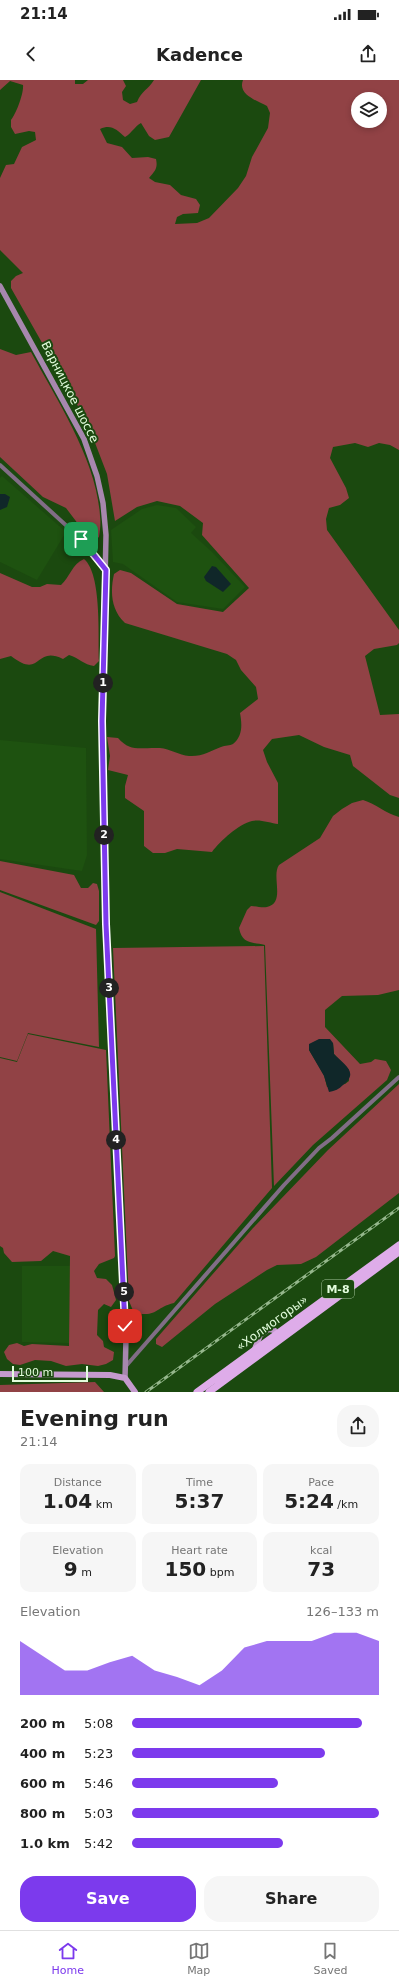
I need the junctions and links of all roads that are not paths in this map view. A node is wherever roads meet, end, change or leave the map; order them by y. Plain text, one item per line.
1 (0, 286) edge
2 (0, 465) edge
3 (106, 570) junction
4 (398, 1077) edge
5 (399, 1245) edge
6 (399, 1252) edge
7 (277, 1334) junction
8 (279, 1342) junction
9 (126, 1366) junction
10 (0, 1374) edge
11 (125, 1378) junction
12 (135, 1392) edge
13 (197, 1392) edge
14 (209, 1392) edge

1 - 3 street, Варницкое шоссе
2 - 3 street
3 - 9 street, Варницкое шоссе
4 - 9 street
5 - 7 highway, «Холмогоры» / М-8
6 - 8 highway, «Холмогоры» / М-8
7 - 8 main road
7 - 13 highway, «Холмогоры» / М-8
8 - 14 highway, «Холмогоры» / М-8
9 - 11 street, Варницкое шоссе
10 - 11 main road
11 - 12 main road

